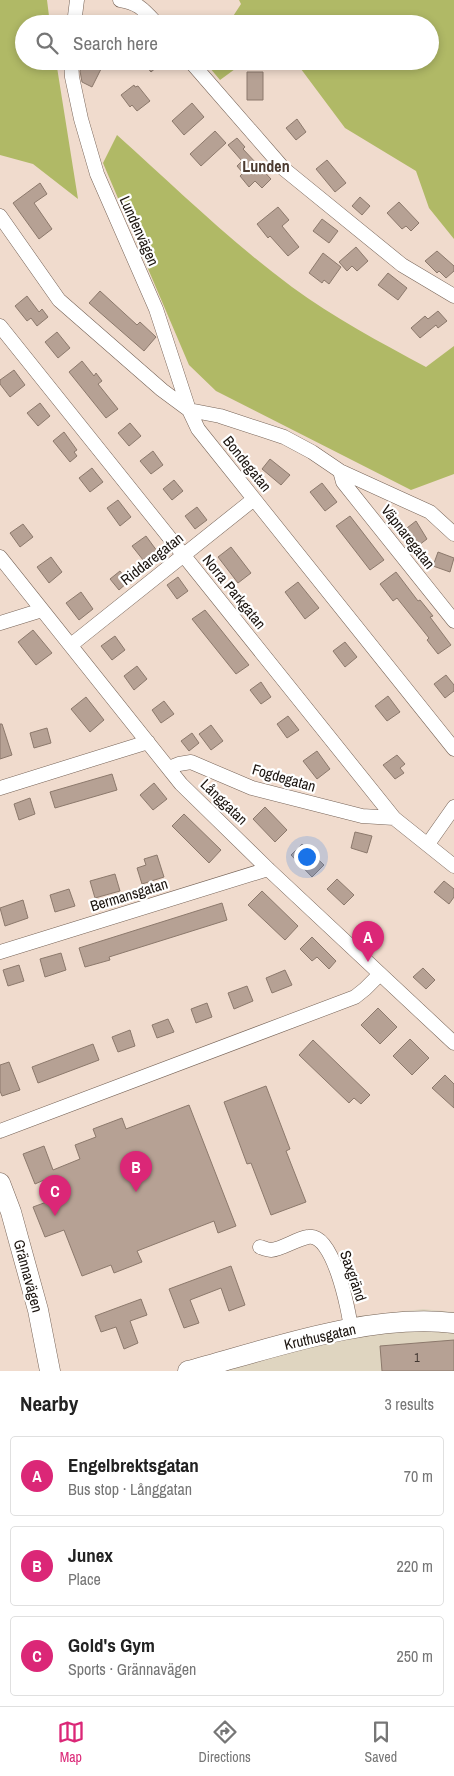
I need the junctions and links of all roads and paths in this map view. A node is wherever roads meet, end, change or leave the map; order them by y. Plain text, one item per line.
1 (77, 0) edge
2 (120, 0) edge
3 (75, 15) edge
4 (149, 15) edge
5 (72, 70) edge
6 (198, 70) edge
7 (0, 216) edge
8 (454, 296) edge
9 (0, 326) edge
10 (189, 410) junction
11 (340, 471) junction
12 (254, 499) junction
13 (454, 534) edge
14 (183, 556) junction
15 (0, 557) edge
16 (42, 610) junction
17 (454, 621) edge
18 (0, 623) edge
19 (70, 645) junction
20 (148, 742) junction
21 (454, 749) edge
22 (169, 768) junction
23 (0, 788) edge
24 (454, 807) edge
25 (394, 818) junction
26 (428, 844) junction
27 (454, 866) edge
28 (268, 869) junction
29 (0, 952) edge
30 (380, 974) junction
31 (454, 1043) edge
32 (0, 1131) edge
33 (0, 1183) edge
34 (260, 1247) dead end
35 (454, 1323) edge
36 (351, 1329) junction
37 (50, 1371) edge
38 (188, 1371) edge

1 - 3 street
2 - 4 street
5 - 10 street, Lundenvägen
6 - 8 street
7 - 10 street, Bondegatan
9 - 14 street, Norra Parkgatan
10 - 11 street, Väpnaregatan
10 - 12 street, Bondegatan
11 - 13 street, Väpnaregatan
11 - 17 street, Väpnaregatan
12 - 14 street, Riddaregatan
12 - 21 street, Bondegatan
14 - 19 street, Riddaregatan
14 - 25 street, Norra Parkgatan
15 - 16 street, Långgatan
16 - 18 street
16 - 19 street, Långgatan
19 - 20 street, Långgatan
20 - 22 street, Långgatan
20 - 23 street
22 - 25 street, Fogdegatan
22 - 28 street, Långgatan
24 - 26 street
25 - 26 street, Norra Parkgatan
26 - 27 street, Norra Parkgatan
28 - 29 street, Bermansgatan
28 - 30 street, Långgatan
30 - 31 street, Långgatan
30 - 32 street
33 - 37 main road, Grännavägen
34 - 36 street, Saxgränd
35 - 36 main road, Kruthusgatan
36 - 38 main road, Kruthusgatan

